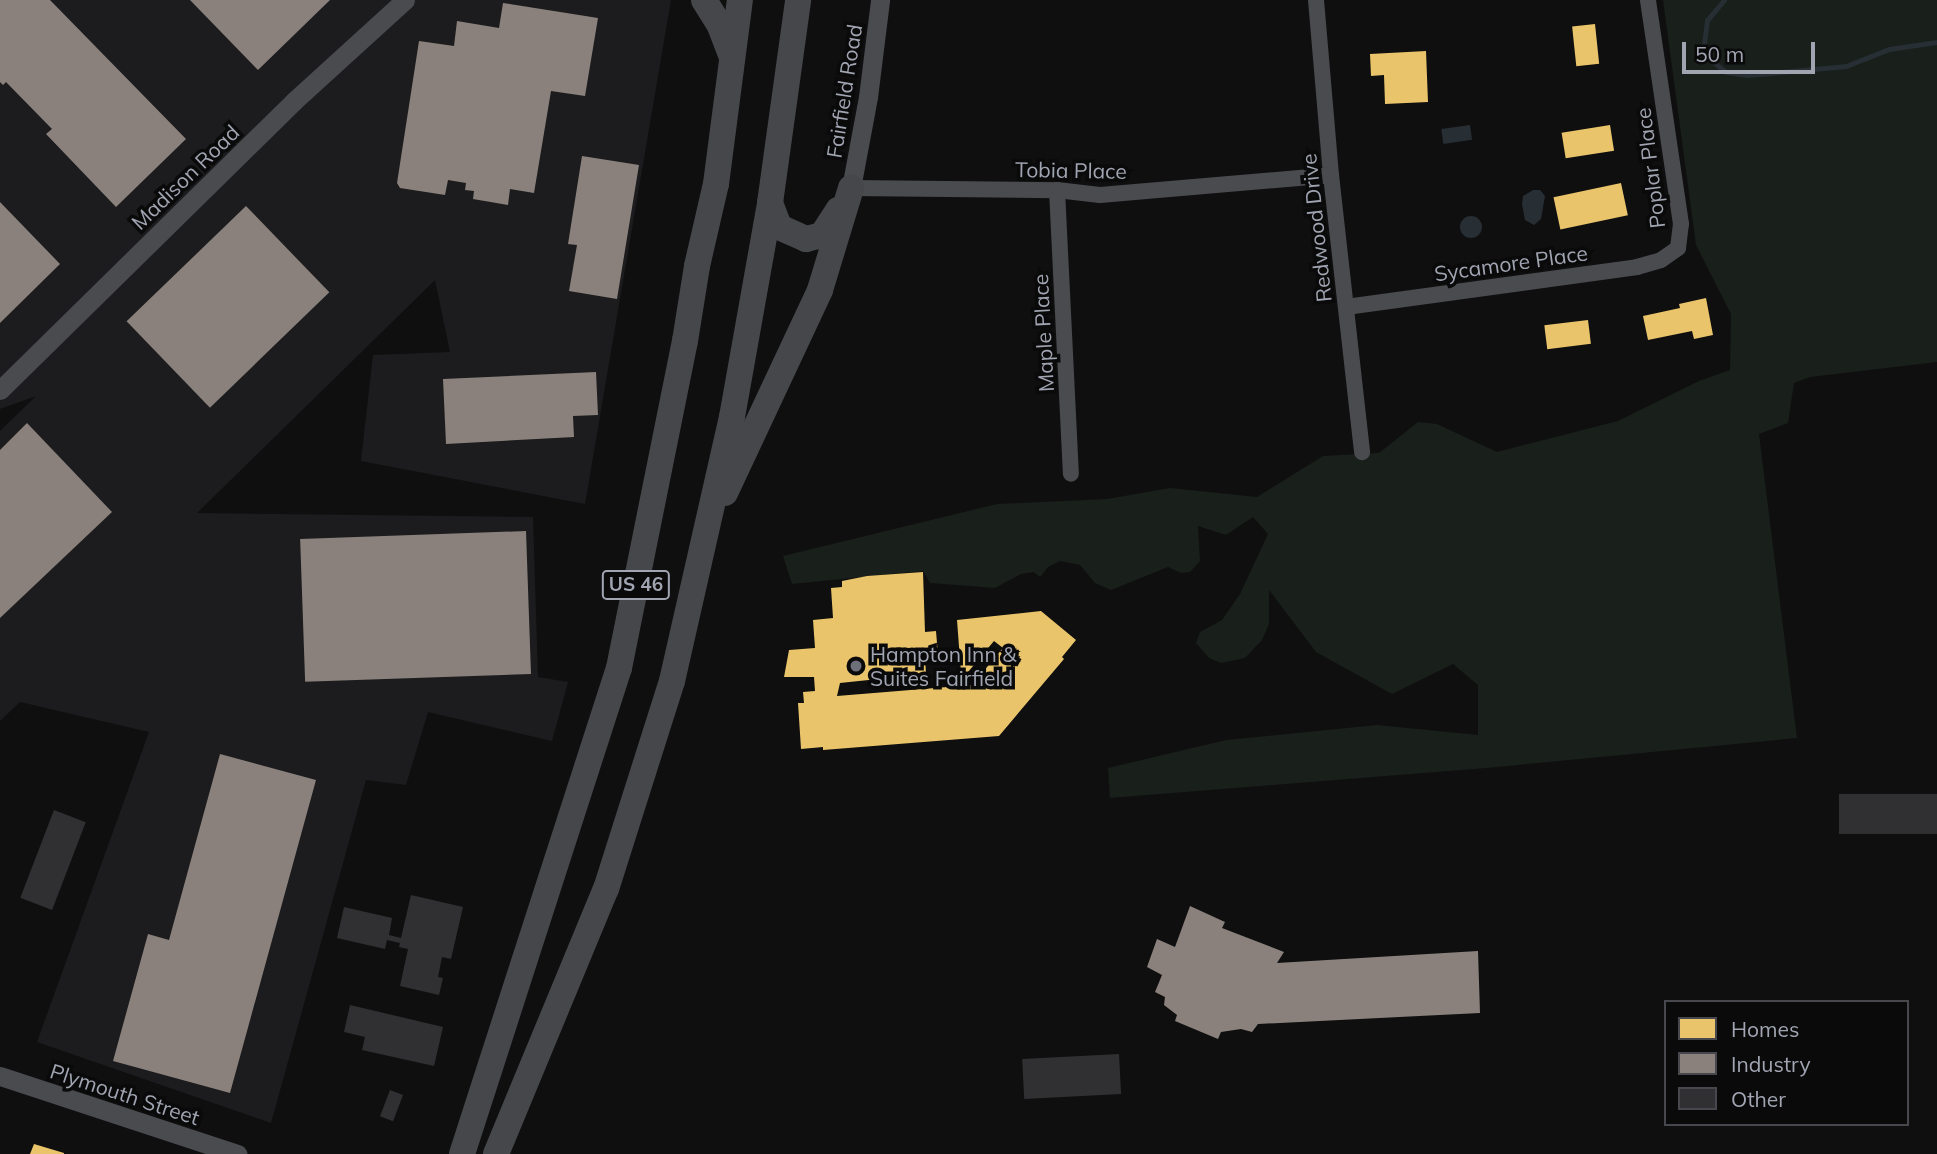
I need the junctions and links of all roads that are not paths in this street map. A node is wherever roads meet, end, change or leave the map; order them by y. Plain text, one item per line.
1 (405, 0) edge
2 (704, 0) edge
3 (740, 0) edge
4 (798, 0) edge
5 (880, 0) edge
6 (1316, 0) edge
7 (1648, 0) edge
8 (733, 59) junction
9 (1331, 175) junction
10 (851, 188) junction
11 (1057, 190) junction
12 (770, 203) junction
13 (1678, 248) joint
14 (1346, 307) junction
15 (0, 390) edge
16 (1362, 452) dead end
17 (1072, 474) dead end
18 (709, 526) junction
19 (0, 1076) edge
20 (237, 1154) edge
21 (462, 1154) edge
22 (496, 1154) edge

1 - 15 street, Madison Road
2 - 8 highway
3 - 8 highway, US 46
4 - 12 highway, US 46
5 - 10 street, Fairfield Road
6 - 9 street, Redwood Drive
7 - 13 street, Poplar Place
8 - 21 highway, US 46
9 - 11 street, Tobia Place
9 - 14 street, Redwood Drive
10 - 11 street, Tobia Place
10 - 12 highway
10 - 18 highway
11 - 17 street, Maple Place
12 - 18 highway, US 46
13 - 14 street, Sycamore Place
14 - 16 street, Redwood Drive
18 - 22 highway, US 46
19 - 20 street, Plymouth Street

